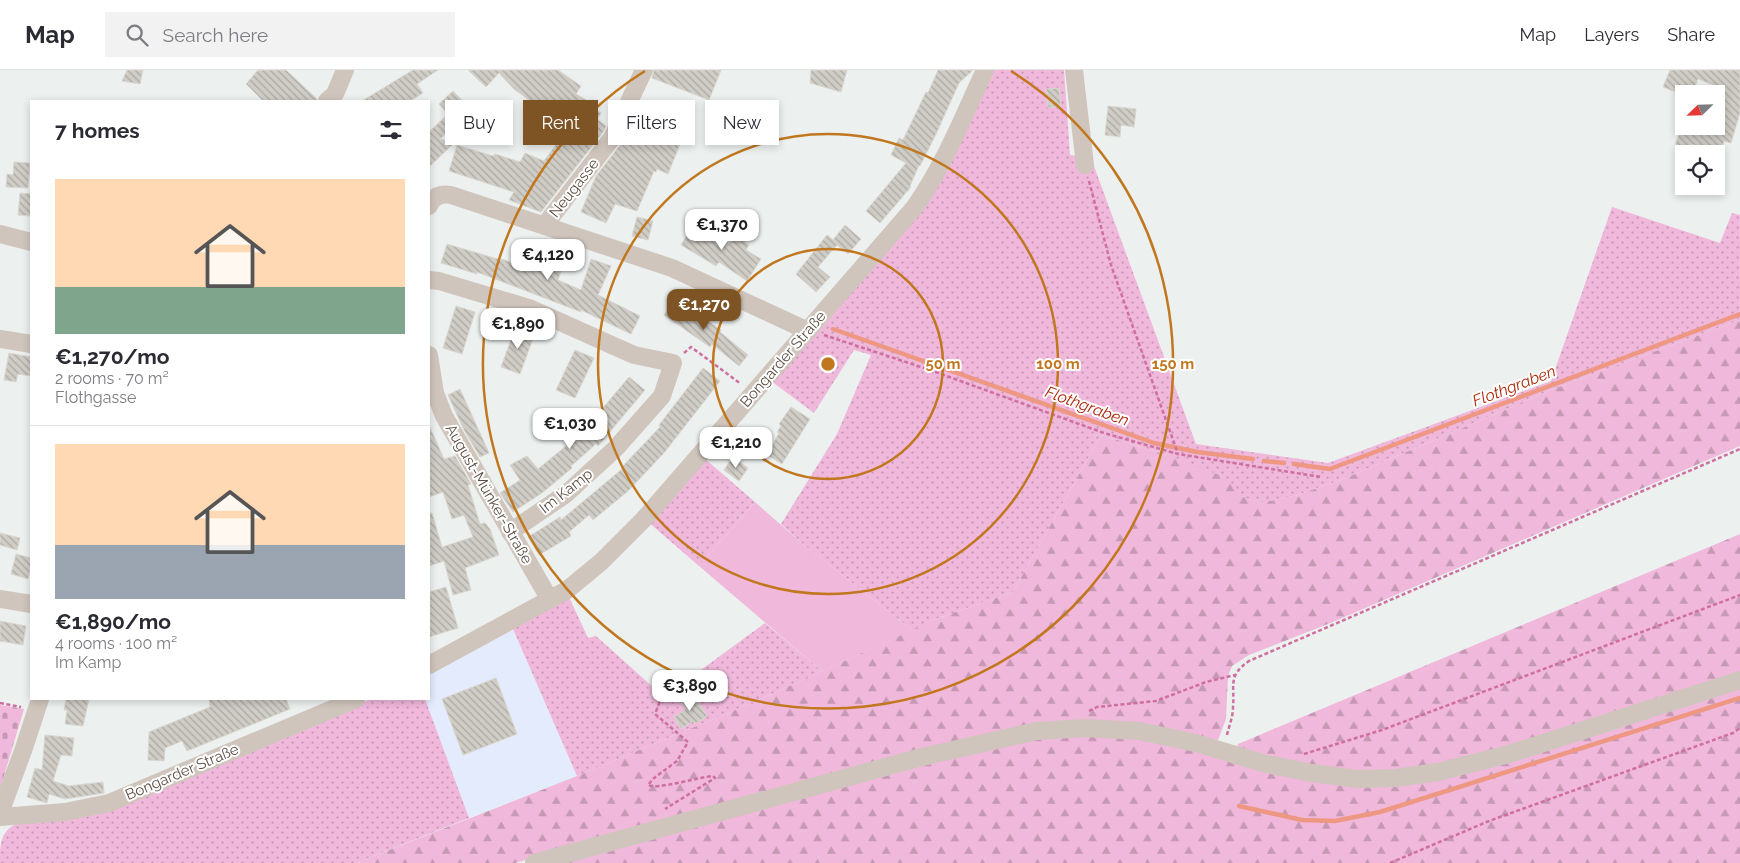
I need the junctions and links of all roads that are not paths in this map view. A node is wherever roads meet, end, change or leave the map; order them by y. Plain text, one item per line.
1 (345, 70) edge
2 (644, 70) edge
3 (985, 70) edge
4 (1074, 70) edge
5 (328, 100) edge
6 (1085, 165) road end
7 (430, 205) edge
8 (544, 226) junction
9 (0, 234) edge
10 (30, 242) edge
11 (430, 280) edge
12 (808, 331) junction
13 (0, 339) edge
14 (30, 344) edge
15 (430, 361) edge
16 (510, 532) junction
17 (0, 599) edge
18 (550, 600) junction
19 (30, 604) edge
20 (430, 664) edge
21 (1740, 680) edge
22 (354, 700) edge
23 (38, 704) edge
24 (0, 815) edge
25 (534, 863) edge

1 - 5 street
2 - 8 street, Neugasse
3 - 12 street, Bongarder Straße
4 - 6 street
7 - 8 street
8 - 12 street
9 - 10 street
11 - 16 street, Im Kamp
12 - 18 street, Bongarder Straße
13 - 14 street
15 - 16 street, August-Münker-Straße
16 - 18 street, August-Münker-Straße
17 - 19 street
18 - 20 street, Bongarder Straße
21 - 25 street
22 - 24 street, Bongarder Straße
23 - 24 street

